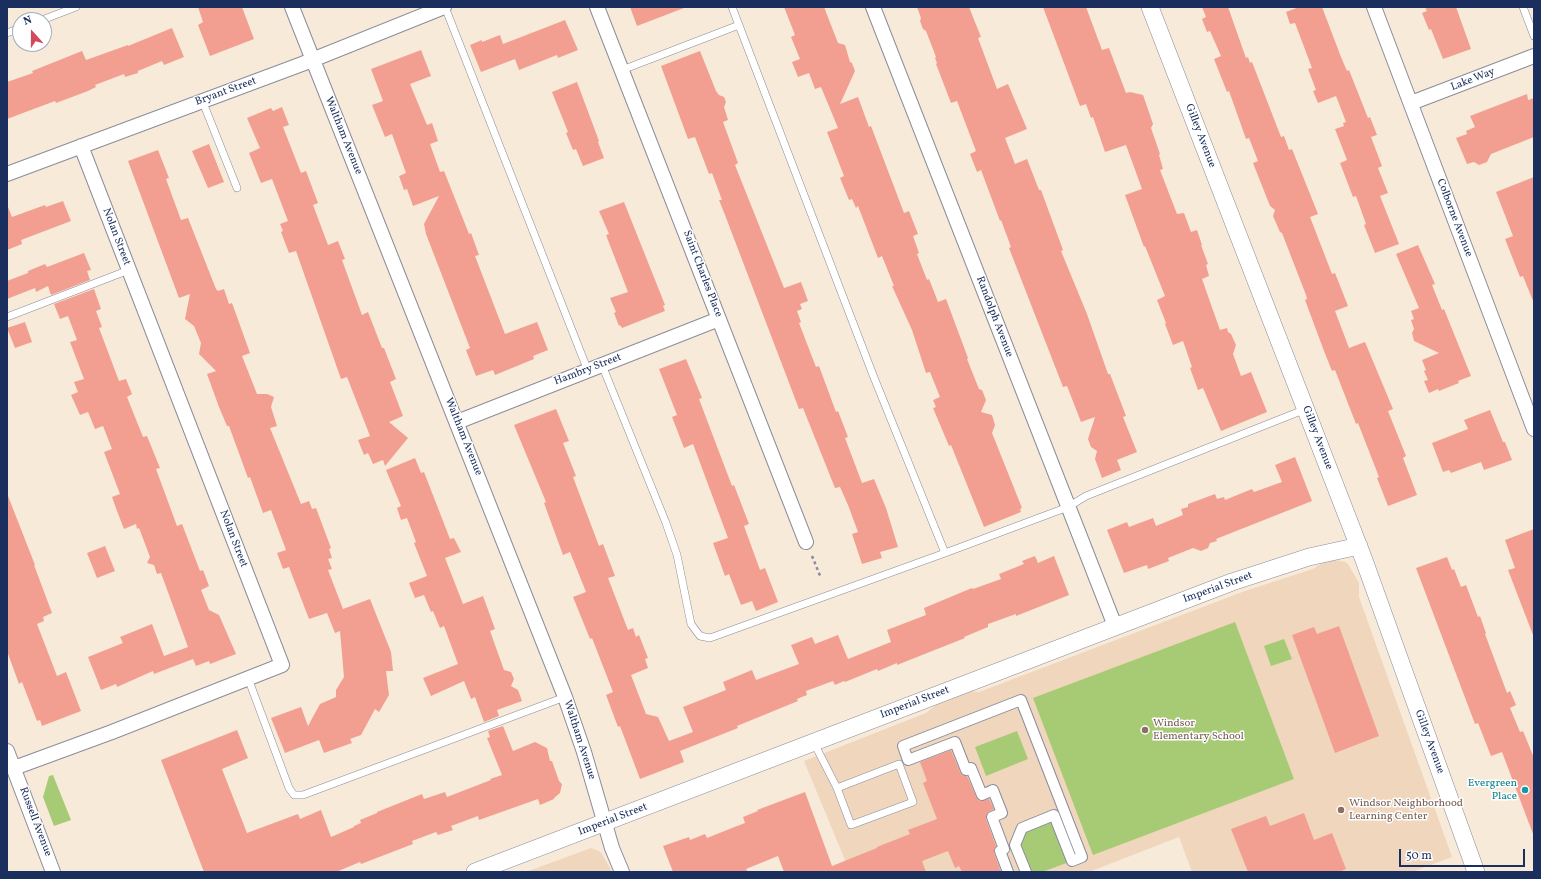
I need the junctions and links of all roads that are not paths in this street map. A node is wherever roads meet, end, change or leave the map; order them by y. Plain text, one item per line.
1 (76, 7) edge
2 (292, 7) edge
3 (444, 7) edge
4 (597, 7) edge
5 (732, 7) edge
6 (873, 7) edge
7 (1150, 7) edge
8 (1374, 7) edge
9 (1522, 7) edge
10 (52, 16) edge
11 (739, 25) junction
12 (1534, 36) edge
13 (1534, 56) edge
14 (314, 59) junction
15 (622, 70) junction
16 (202, 100) junction
17 (1411, 103) junction
18 (81, 146) junction
19 (7, 174) edge
20 (237, 188) dead end
21 (129, 270) junction
22 (7, 317) edge
23 (719, 319) junction
24 (602, 365) junction
25 (588, 371) junction
26 (1307, 409) junction
27 (457, 422) junction
28 (1534, 429) edge
29 (1068, 507) junction
30 (806, 542) dead end
31 (1359, 546) junction
32 (945, 553) junction
33 (1115, 626) junction
34 (248, 678) junction
35 (565, 698) junction
36 (814, 742) junction
37 (7, 750) edge
38 (14, 768) junction
39 (837, 788) junction
40 (605, 822) junction
41 (53, 872) edge
42 (475, 872) edge
43 (622, 872) edge
44 (1008, 872) edge
45 (1026, 872) edge
46 (1476, 872) edge

1 - 10 lane
2 - 14 street, Waltham Avenue
3 - 14 street, Bryant Street
3 - 25 lane
4 - 15 street, Saint Charles Place
5 - 11 lane
6 - 29 street, Randolph Avenue
7 - 26 street, Gilley Avenue
8 - 17 street, Colborne Avenue
9 - 12 lane
11 - 15 lane
11 - 32 lane
13 - 17 street, Lake Way
14 - 16 street, Bryant Street
14 - 27 street, Waltham Avenue
15 - 23 street, Saint Charles Place
16 - 18 street, Bryant Street
16 - 20 lane
17 - 28 street, Colborne Avenue
18 - 19 street, Bryant Street
18 - 21 street, Nolan Street
21 - 22 lane
21 - 34 street, Nolan Street
23 - 24 street, Hambry Street
23 - 30 street, Saint Charles Place
24 - 25 street, Hambry Street
24 - 32 lane
25 - 27 street, Hambry Street
26 - 29 lane
26 - 31 street, Gilley Avenue
27 - 35 street, Waltham Avenue
29 - 32 lane
29 - 33 street, Randolph Avenue
31 - 33 street, Imperial Street
31 - 46 street, Gilley Avenue
33 - 36 street, Imperial Street
34 - 35 lane
34 - 38 street, Nolan Street
35 - 40 street, Waltham Avenue
36 - 39 lane
36 - 40 street, Imperial Street
37 - 38 street, Russell Avenue
38 - 41 street, Russell Avenue
39 - 39 lane
40 - 42 street, Imperial Street
40 - 43 street, Waltham Avenue
44 - 45 street

